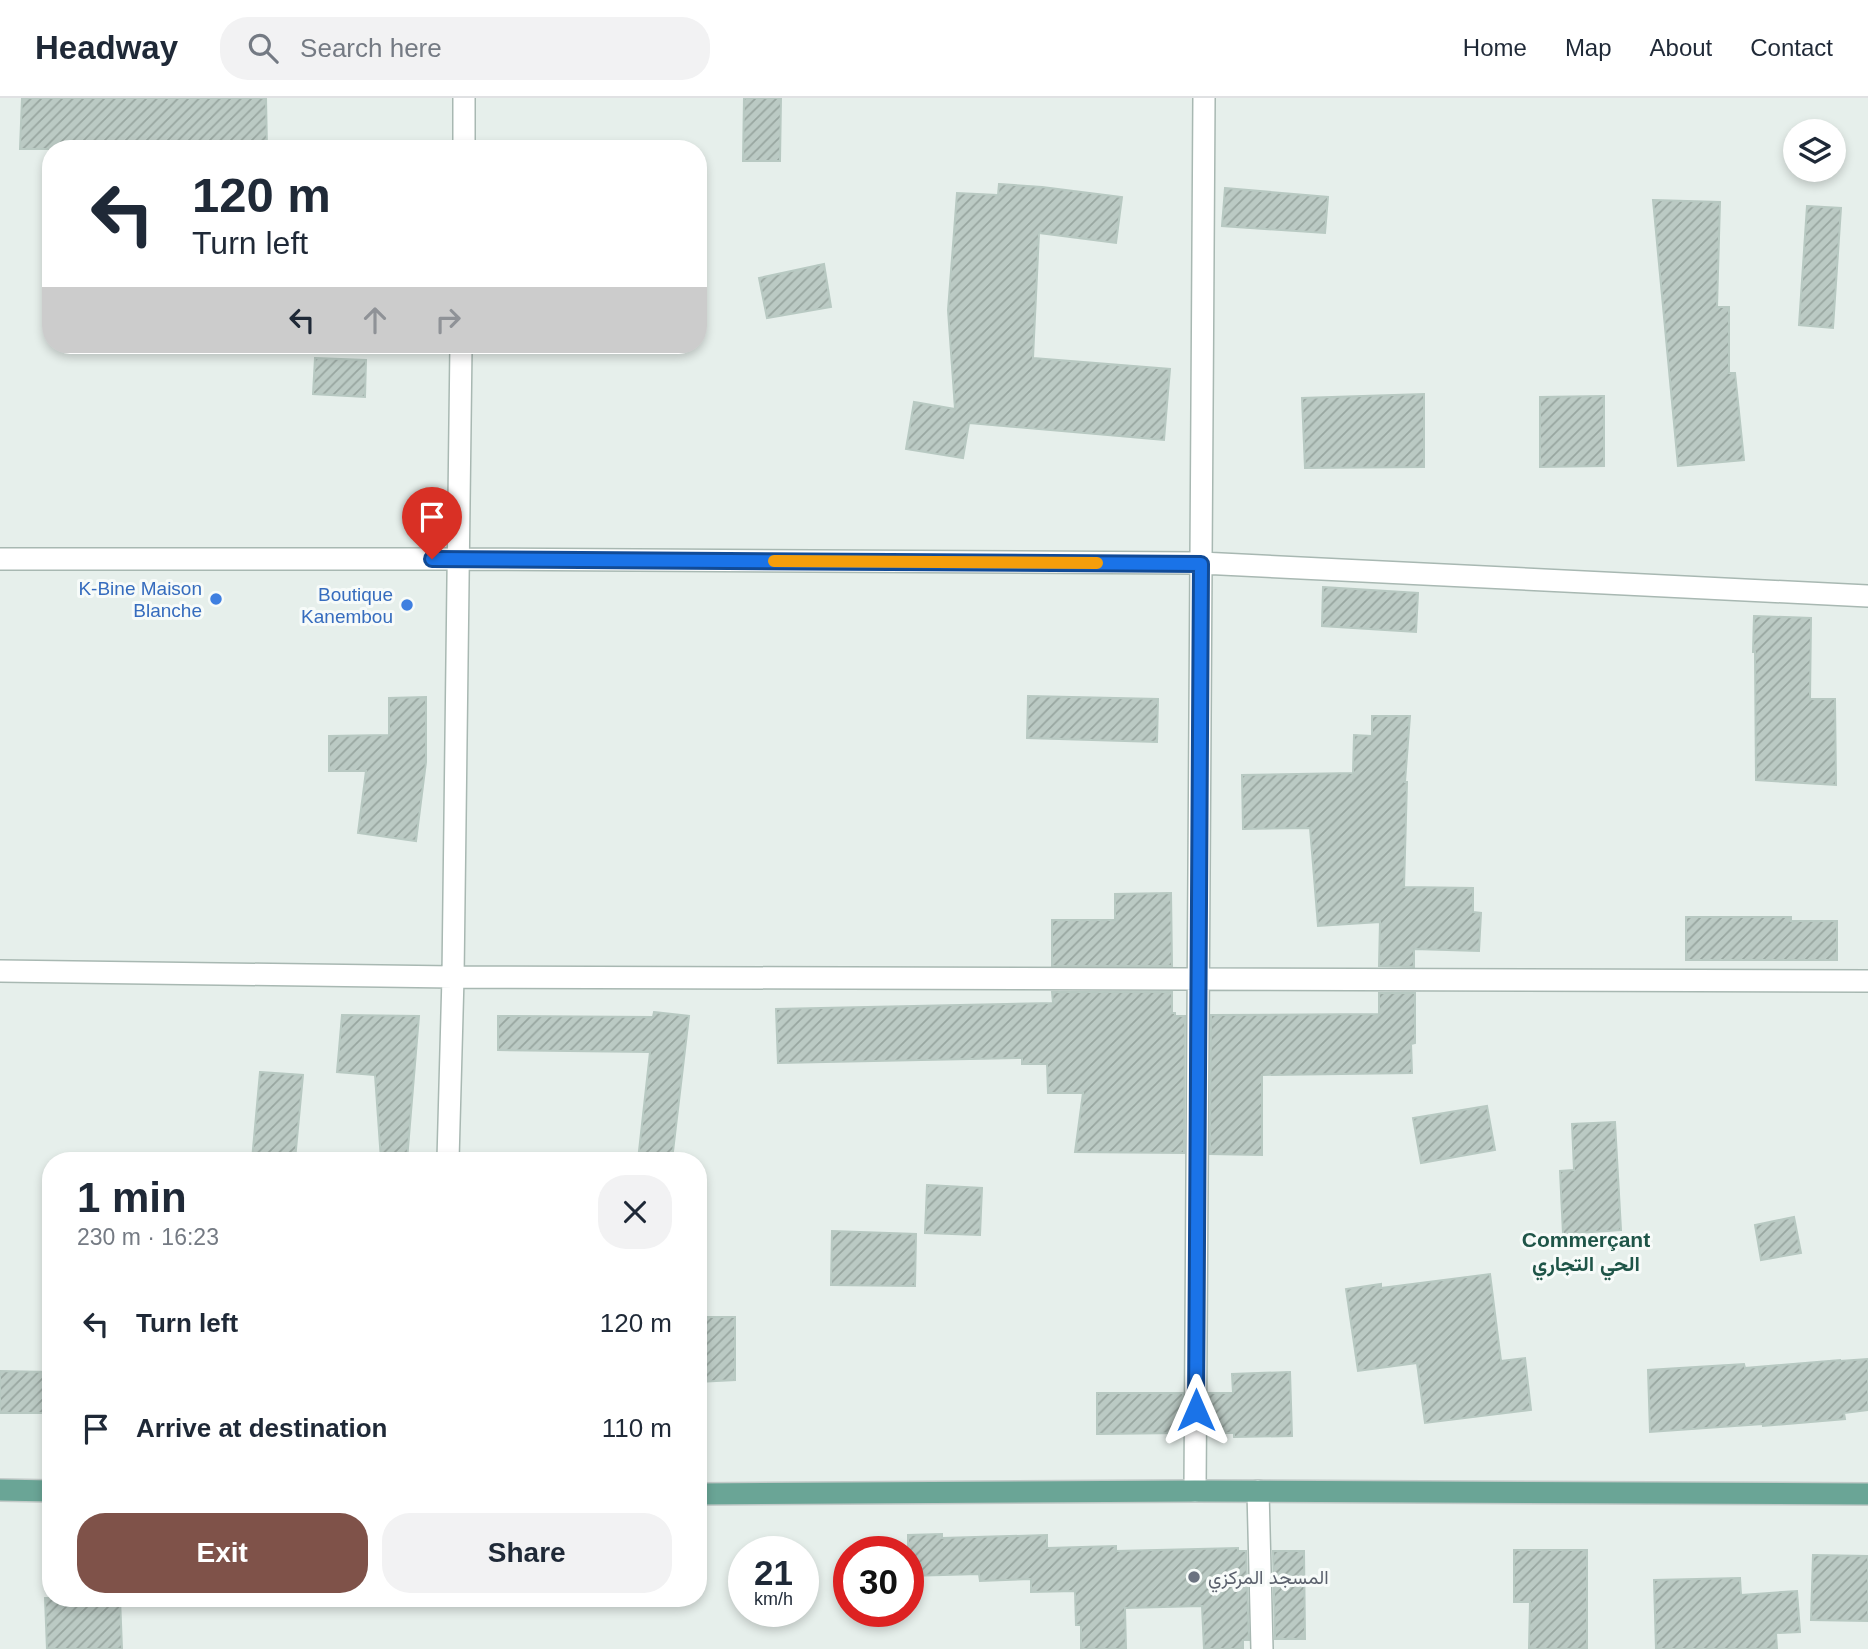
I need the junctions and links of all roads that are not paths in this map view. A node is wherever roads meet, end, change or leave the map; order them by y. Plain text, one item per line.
1 (464, 98) edge
2 (1204, 98) edge
3 (464, 140) edge
4 (461, 354) edge
5 (0, 559) edge
6 (459, 559) junction
7 (1201, 564) junction
8 (1868, 596) edge
9 (0, 971) edge
10 (453, 977) junction
11 (1199, 979) junction
12 (1868, 981) edge
13 (448, 1152) edge
14 (0, 1490) edge
15 (42, 1491) edge
16 (1195, 1491) junction
17 (1258, 1491) junction
18 (707, 1494) edge
19 (1868, 1494) edge
20 (1262, 1649) edge

1 - 3 street
2 - 7 street
4 - 6 street
5 - 6 street
6 - 7 street
6 - 10 street
7 - 8 street
7 - 11 street
9 - 10 street
10 - 11 street
10 - 13 street
11 - 12 street
11 - 16 street
14 - 15 main road
16 - 17 main road
16 - 18 main road
17 - 19 main road
17 - 20 street

